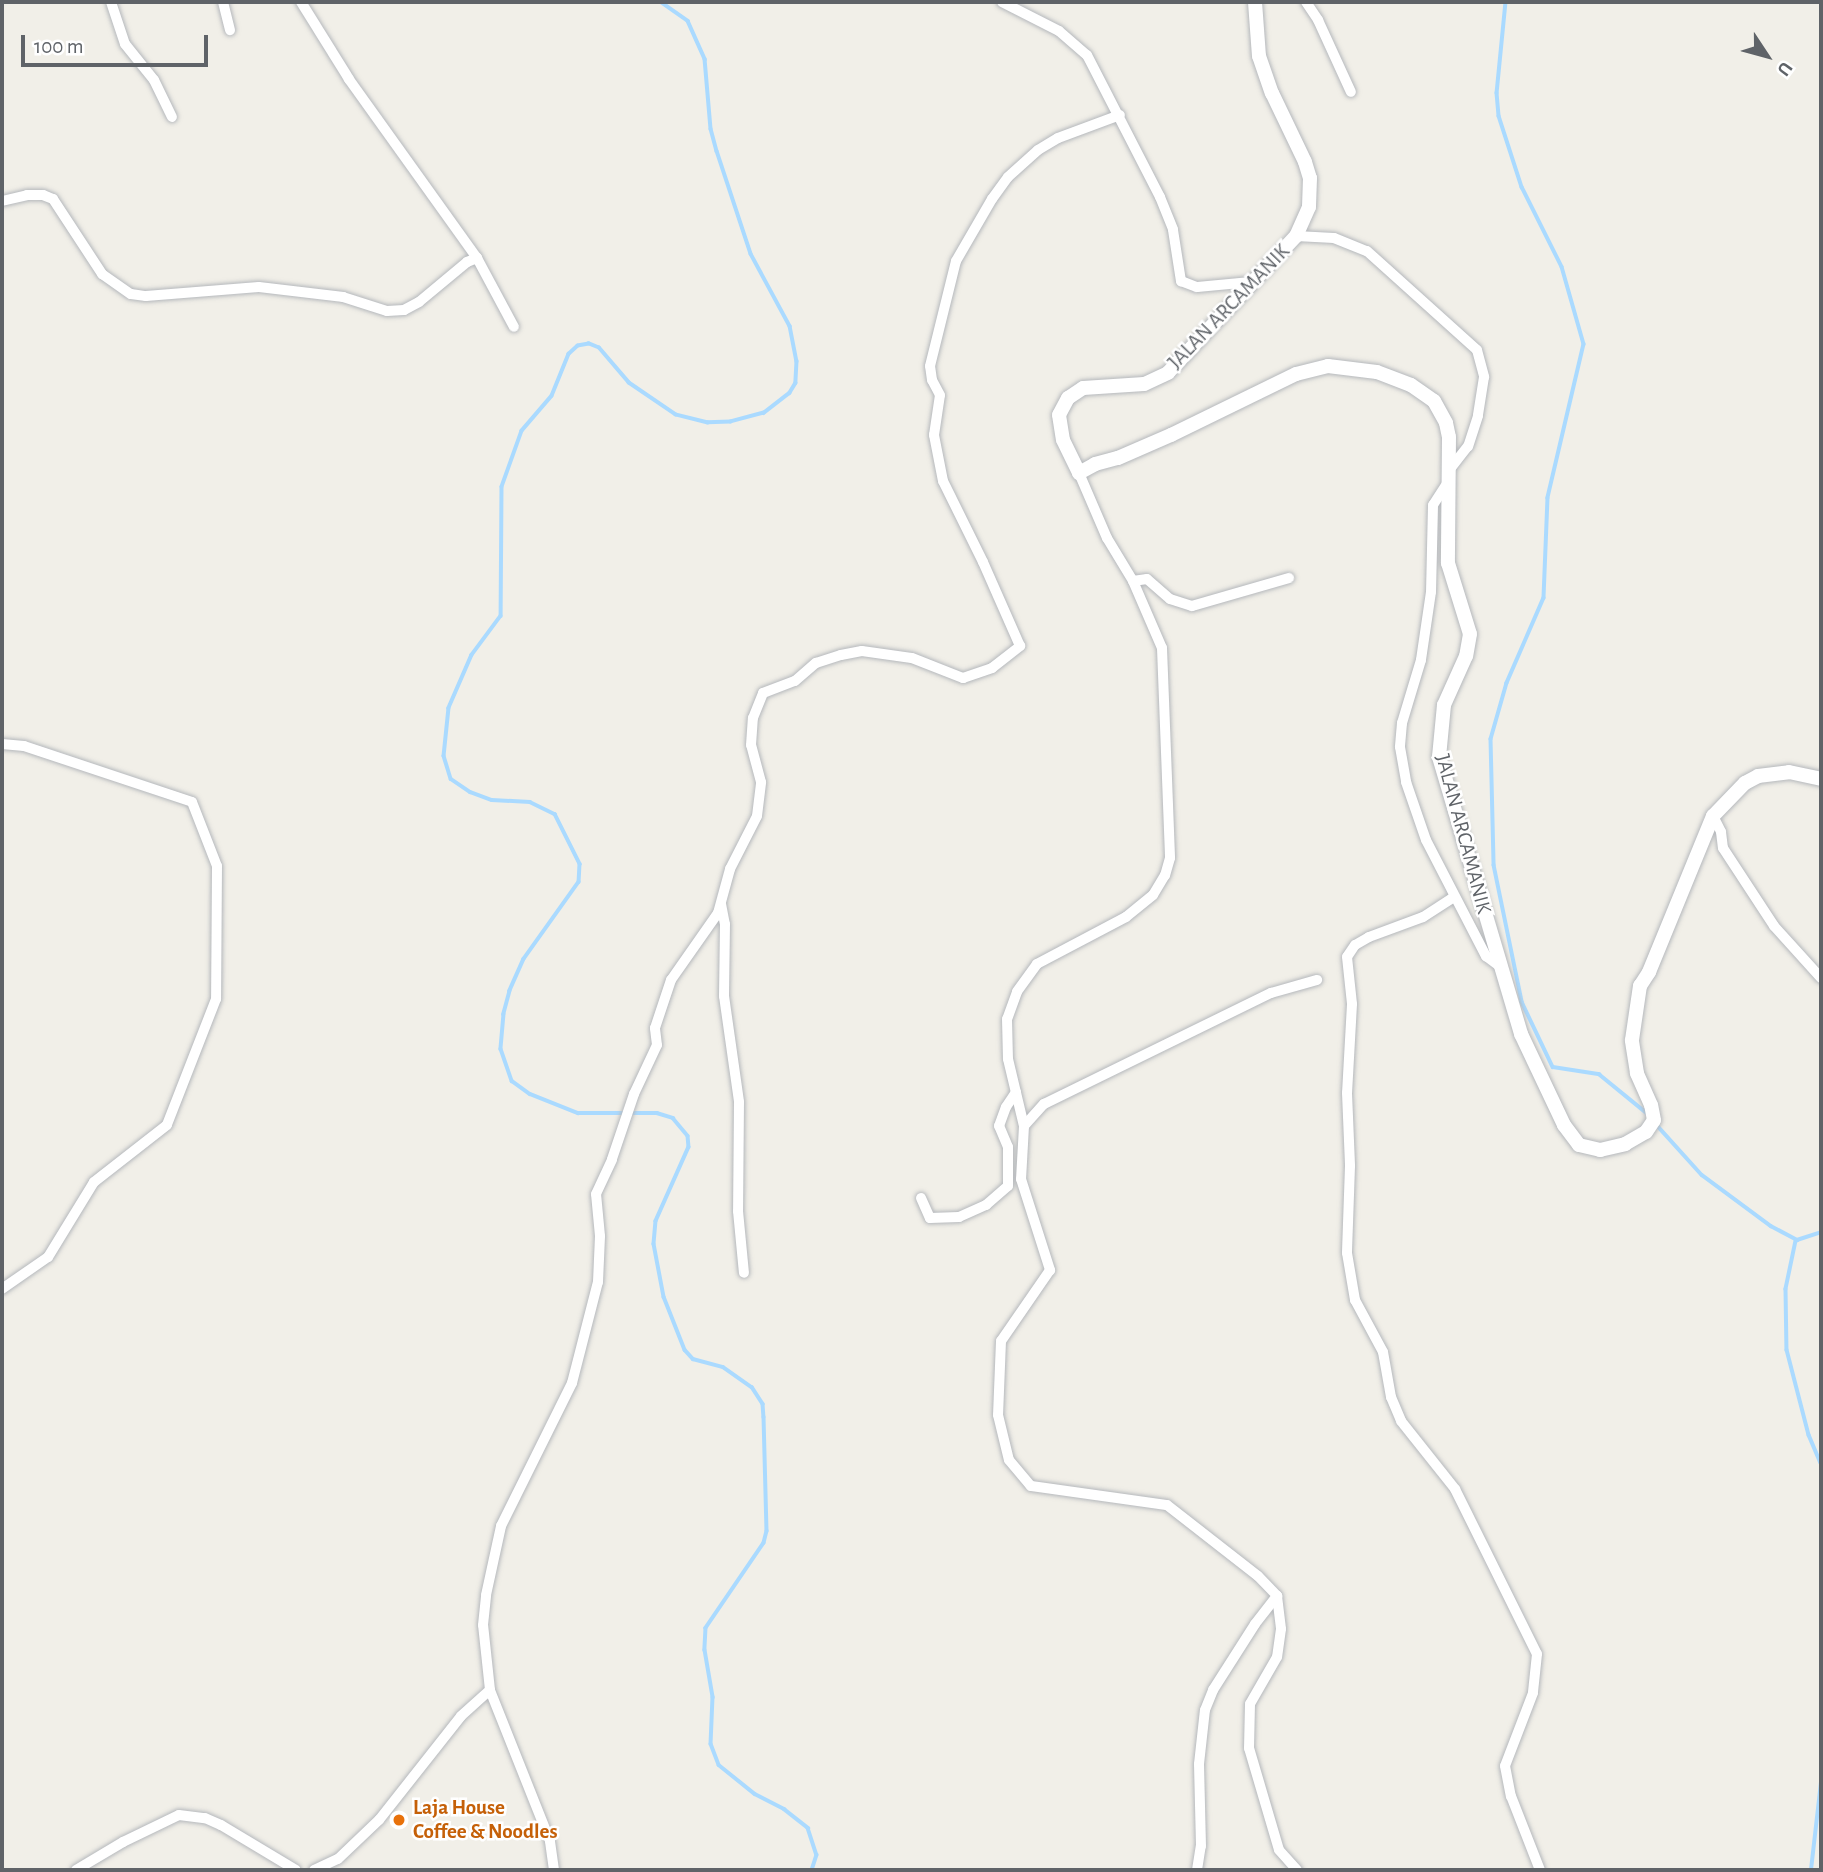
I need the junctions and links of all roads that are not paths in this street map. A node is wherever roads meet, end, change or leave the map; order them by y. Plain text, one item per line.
1 (111, 2) edge
2 (223, 2) edge
3 (301, 2) edge
4 (1002, 2) edge
5 (1256, 2) edge
6 (1306, 2) edge
7 (230, 30) dead end
8 (1351, 92) dead end
9 (1120, 115) junction
10 (172, 117) dead end
11 (2, 201) edge
12 (1296, 236) junction
13 (477, 258) junction
14 (1251, 282) junction
15 (514, 327) dead end
16 (1079, 473) junction
17 (1448, 476) junction
18 (1289, 578) dead end
19 (1133, 581) junction
20 (2, 744) edge
21 (1821, 779) edge
22 (1713, 816) junction
23 (1454, 897) junction
24 (720, 898) junction
25 (1502, 968) junction
26 (1821, 978) edge
27 (1317, 979) dead end
28 (1016, 1092) junction
29 (1024, 1126) junction
30 (921, 1198) dead end
31 (744, 1273) dead end
32 (2, 1289) edge
33 (1277, 1596) junction
34 (489, 1690) junction
35 (76, 1870) edge
36 (296, 1870) edge
37 (314, 1870) edge
38 (554, 1870) edge
39 (1197, 1870) edge
40 (1297, 1870) edge
41 (1541, 1870) edge

1 - 10 street
2 - 7 street
3 - 13 street
4 - 9 street
5 - 12 street, JALAN ARCAMANIK
6 - 8 street
9 - 14 street
9 - 24 street
11 - 13 street
12 - 14 street, JALAN ARCAMANIK
12 - 17 street
13 - 15 street
14 - 16 street, JALAN ARCAMANIK
16 - 17 street, JALAN ARCAMANIK
16 - 19 street
17 - 23 street
17 - 25 street, JALAN ARCAMANIK
18 - 19 street
19 - 28 street
20 - 32 street
21 - 22 street, JALAN ARCAMANIK
22 - 25 street, JALAN ARCAMANIK
22 - 26 street
23 - 25 street
23 - 41 street
24 - 31 street
24 - 34 street
27 - 29 street
28 - 29 street
28 - 30 street
29 - 33 street
33 - 39 street
33 - 40 street
34 - 37 street
34 - 38 street
35 - 36 street

